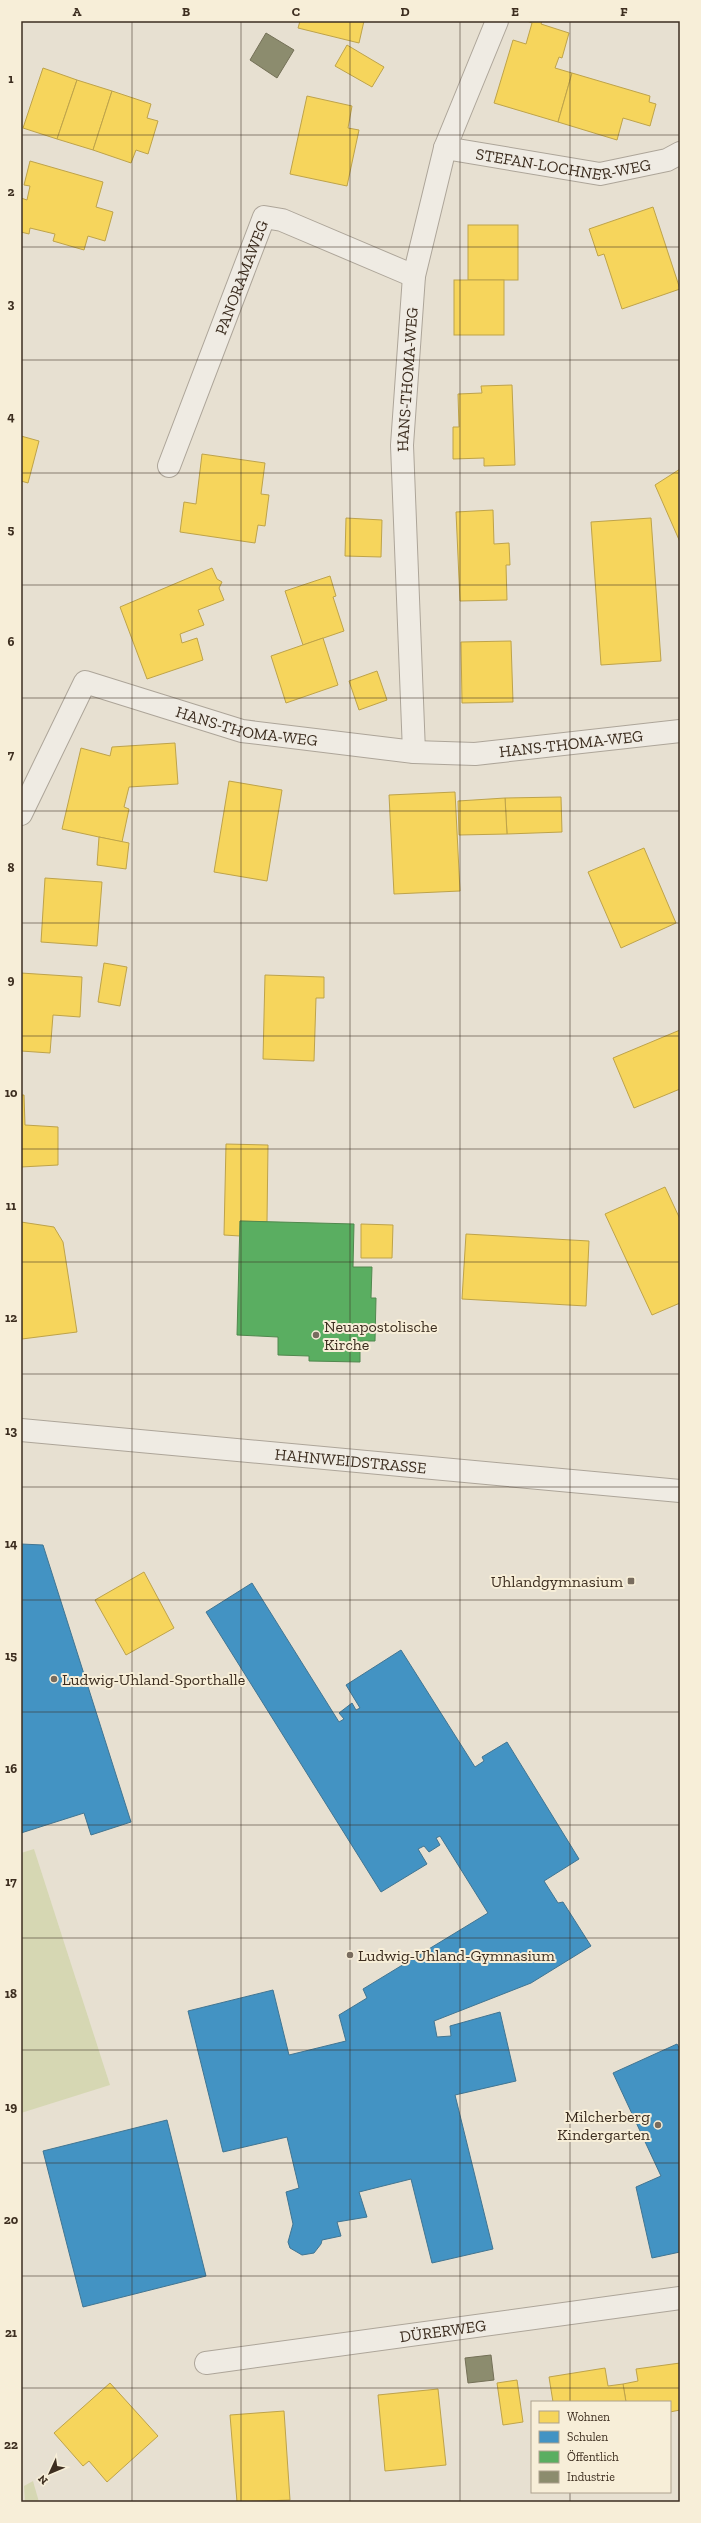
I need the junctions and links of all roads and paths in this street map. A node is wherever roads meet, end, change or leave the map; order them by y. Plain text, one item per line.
1 (497, 21) edge
2 (445, 148) junction
3 (680, 153) edge
4 (414, 276) junction
5 (169, 466) dead end
6 (680, 731) edge
7 (414, 752) junction
8 (21, 814) edge
9 (21, 1430) edge
10 (680, 1491) edge
11 (680, 2298) edge
12 (206, 2363) dead end

1 - 2 street, HANS-THOMA-WEG
2 - 3 street, STEFAN-LOCHNER-WEG
2 - 4 street, HANS-THOMA-WEG
4 - 5 street, PANORAMAWEG
4 - 7 street, HANS-THOMA-WEG
6 - 7 street, HANS-THOMA-WEG
7 - 8 street, HANS-THOMA-WEG
9 - 10 street, HAHNWEIDSTRASSE
11 - 12 street, DÜRERWEG

